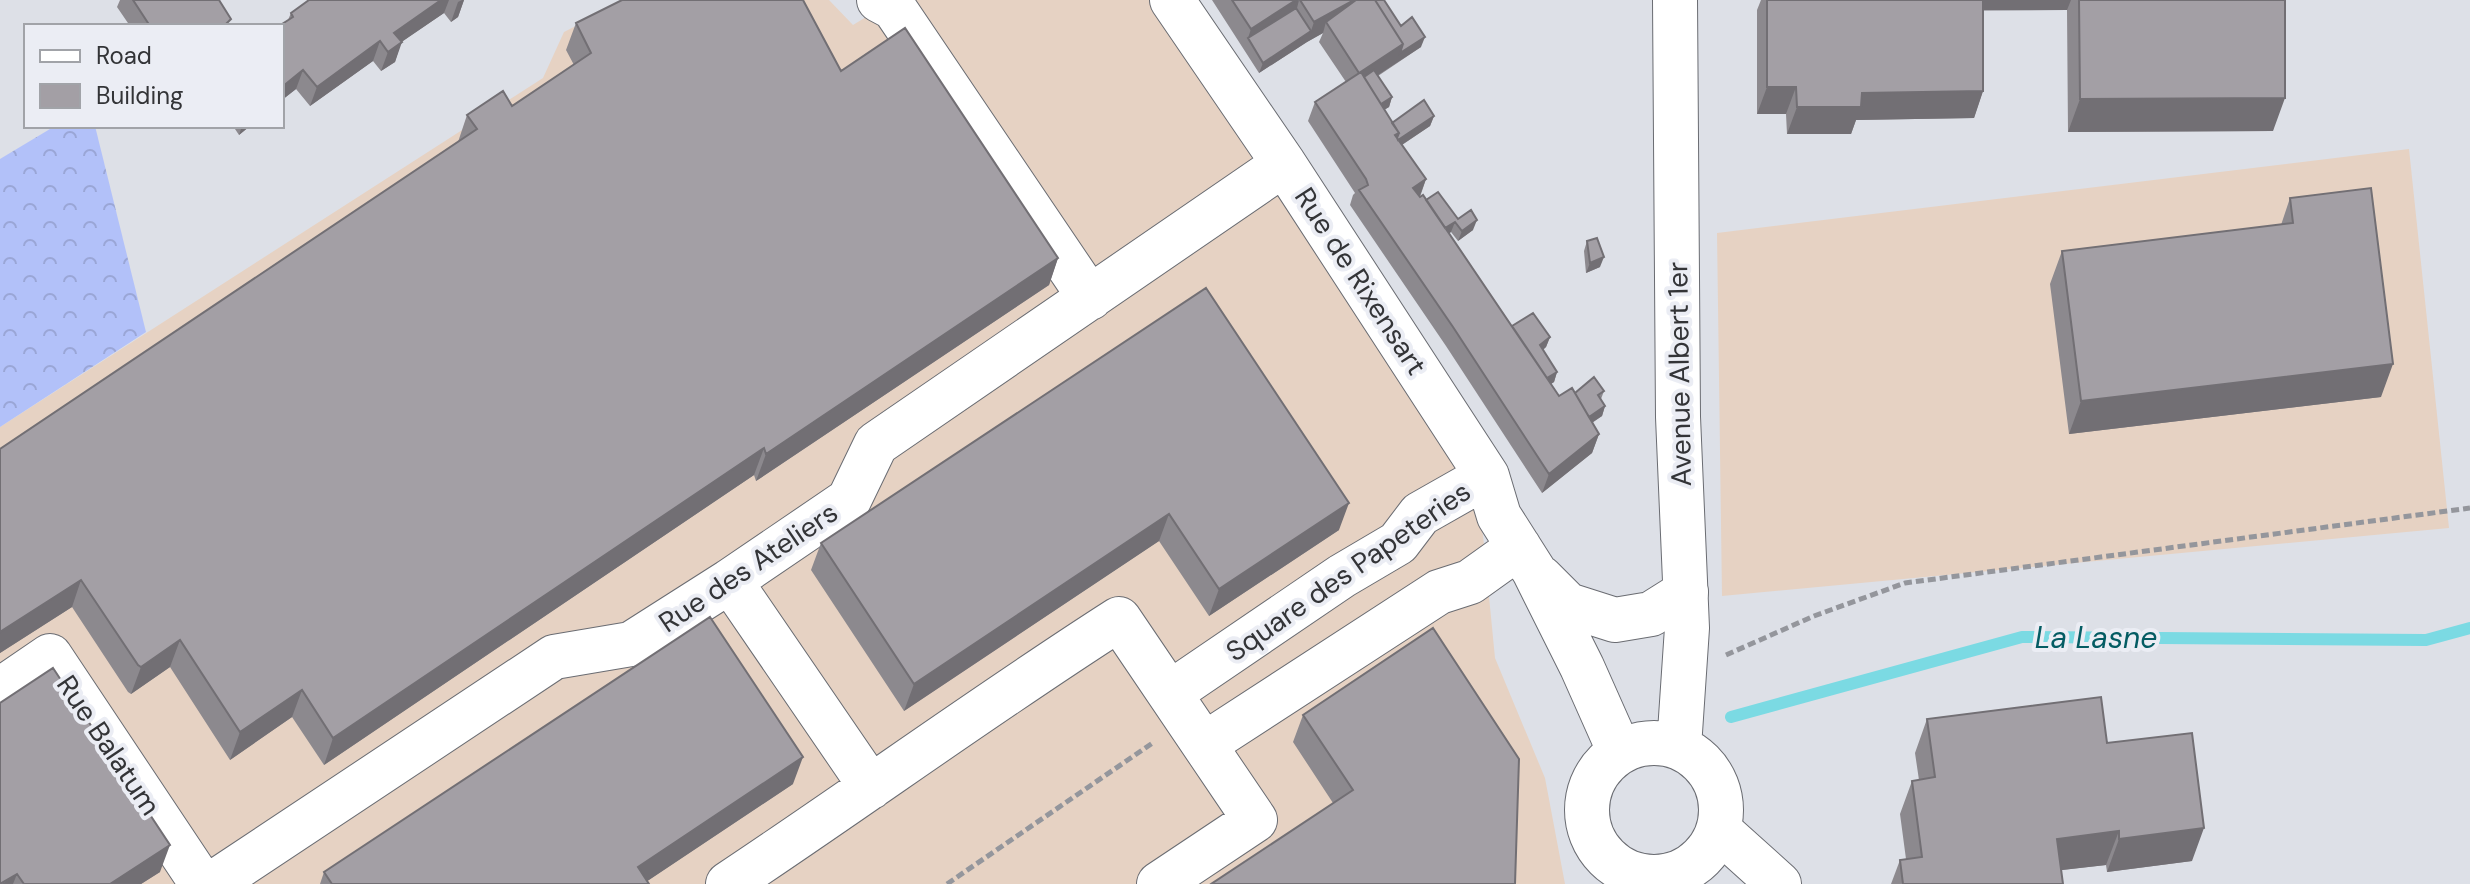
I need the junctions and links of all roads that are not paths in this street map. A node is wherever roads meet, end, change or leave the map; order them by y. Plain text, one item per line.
1 (879, 0) edge
2 (1172, 0) edge
3 (1675, 0) edge
4 (1284, 164) junction
5 (1090, 298) junction
6 (1487, 476) junction
7 (1526, 559) junction
8 (730, 581) junction
9 (1686, 592) junction
10 (0, 690) edge
11 (1187, 719) junction
12 (1679, 747) junction
13 (1617, 753) junction
14 (871, 787) junction
15 (1719, 830) junction
16 (1648, 881) edge
17 (202, 884) edge
18 (212, 884) edge
19 (728, 884) edge
20 (1159, 884) edge
21 (1779, 884) edge

1 - 5 street
2 - 4 street, Rue de Rixensart
3 - 9 street, Avenue Albert 1er
4 - 5 street, Rue des Ateliers
4 - 6 street, Rue de Rixensart
5 - 8 street, Rue des Ateliers
6 - 7 street, Rue de Rixensart
6 - 11 street, Square des Papeteries
7 - 9 street, Rue de Rixensart
7 - 11 street
7 - 13 street, Rue de Rixensart
8 - 14 street
8 - 18 street, Rue des Ateliers
9 - 12 street, Avenue Albert 1er
10 - 17 street, Rue Balatum
11 - 14 street
11 - 20 street
12 - 13 street
12 - 15 street
13 - 16 street
14 - 19 street
15 - 16 street
15 - 21 street

